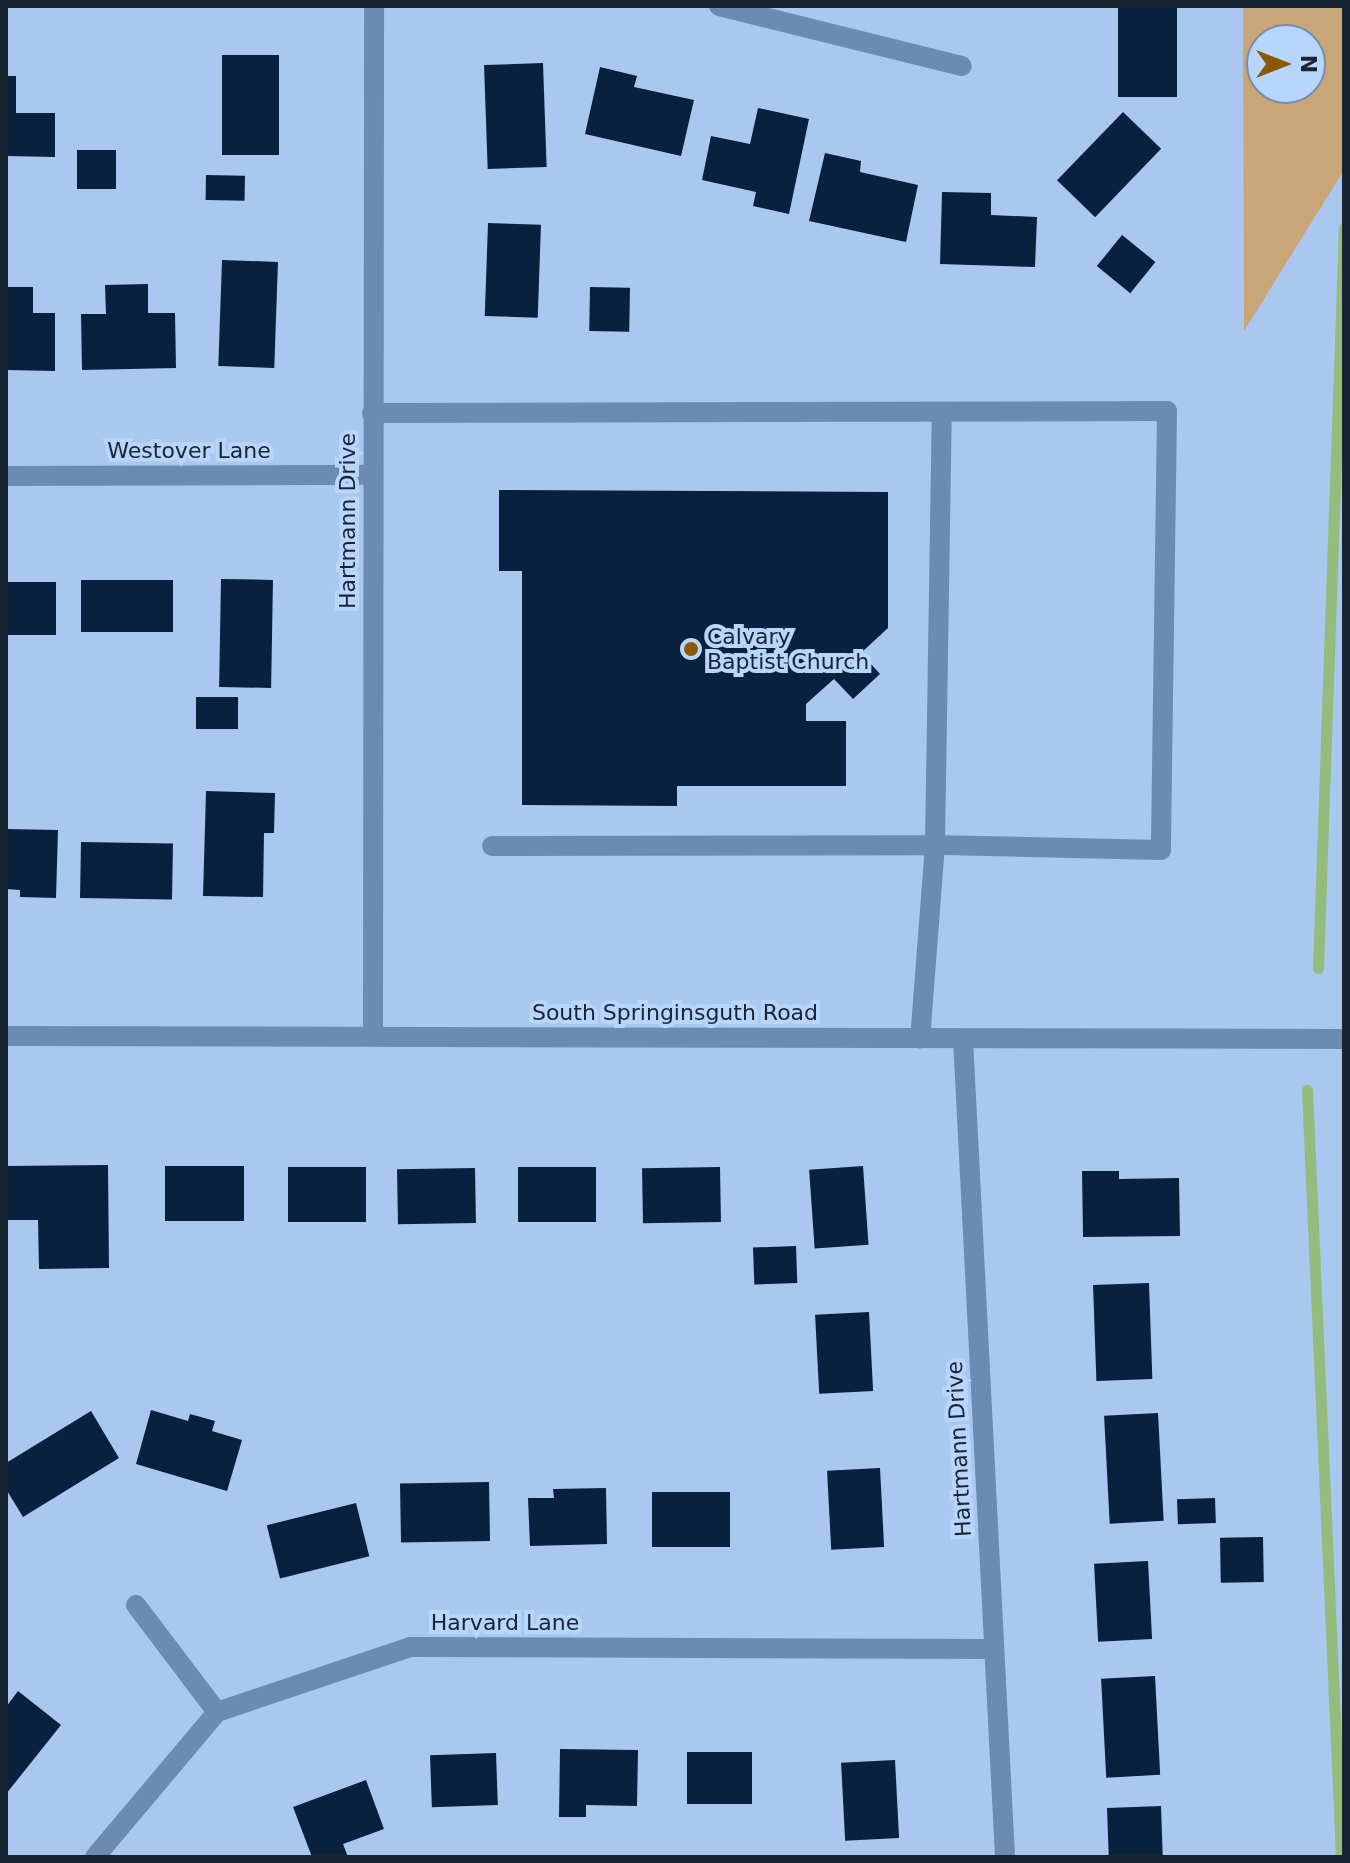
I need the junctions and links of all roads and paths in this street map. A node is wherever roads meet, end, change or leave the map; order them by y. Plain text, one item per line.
1 (374, 6) edge
2 (719, 6) edge
3 (962, 66) dead end
4 (942, 412) junction
5 (372, 413) junction
6 (372, 475) junction
7 (6, 476) edge
8 (935, 845) junction
9 (492, 846) dead end
10 (6, 1036) edge
11 (373, 1036) junction
12 (920, 1038) junction
13 (963, 1039) junction
14 (1344, 1039) edge
15 (136, 1605) dead end
16 (994, 1649) junction
17 (217, 1712) junction
18 (95, 1857) edge
19 (1005, 1857) edge

1 - 5 street, Hartmann Drive
2 - 3 street
4 - 5 street
4 - 8 street
4 - 8 street
5 - 6 street, Hartmann Drive
6 - 7 street, Westover Lane
6 - 11 street, Hartmann Drive
8 - 9 street
8 - 12 street
10 - 11 street, South Springinsguth Road
11 - 12 street, South Springinsguth Road
12 - 13 street, South Springinsguth Road
13 - 14 street, South Springinsguth Road
13 - 16 street, Hartmann Drive
15 - 17 street
16 - 17 street, Harvard Lane
16 - 19 street, Hartmann Drive
17 - 18 street

